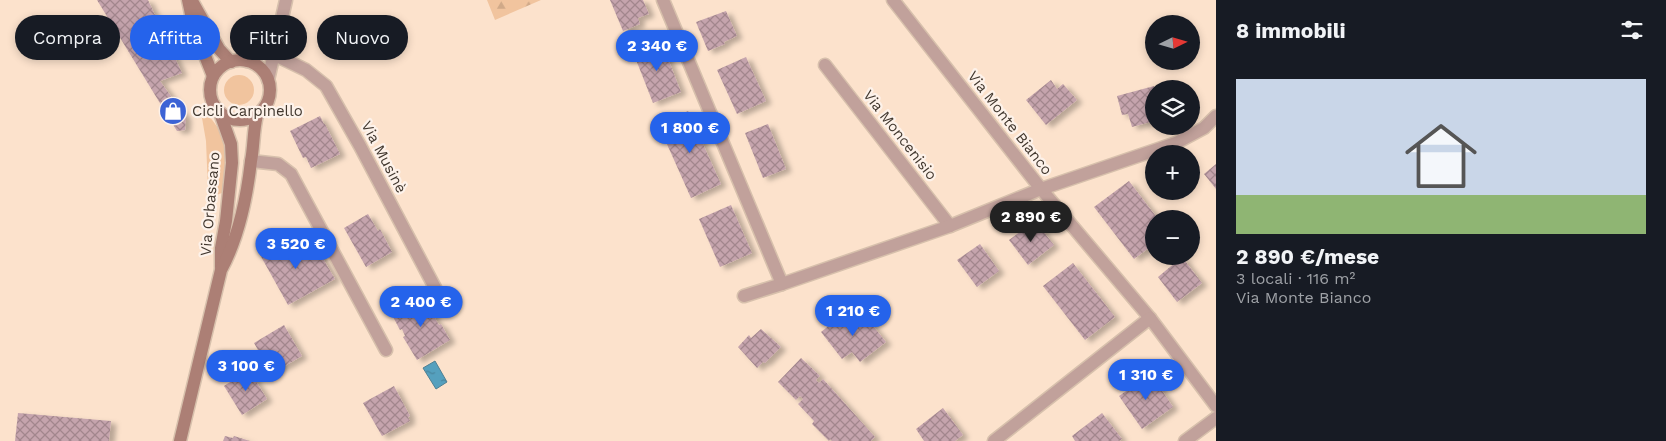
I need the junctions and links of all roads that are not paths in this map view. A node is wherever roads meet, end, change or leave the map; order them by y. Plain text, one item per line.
1 (190, 0) edge
2 (286, 0) edge
3 (663, 0) edge
4 (893, 0) edge
5 (282, 15) edge
6 (272, 60) edge
7 (285, 60) edge
8 (247, 61) joint
9 (231, 62) junction
10 (825, 65) dead end
11 (213, 76) junction
12 (268, 80) junction
13 (220, 113) junction
14 (257, 115) junction
15 (1216, 116) edge
16 (252, 161) junction
17 (1042, 189) junction
18 (950, 226) junction
19 (221, 270) junction
20 (782, 284) junction
21 (744, 296) dead end
22 (441, 299) dead end
23 (1150, 318) junction
24 (386, 350) dead end
25 (1216, 406) edge
26 (1216, 418) edge
27 (180, 441) edge
28 (994, 441) edge
29 (1185, 441) edge

1 - 9 main road
1 - 11 main road
2 - 5 street
3 - 20 street
4 - 17 street, Via Monte Bianco
6 - 12 street
7 - 22 street, Via Musinè
8 - 9 main road
8 - 12 main road
9 - 11 main road
10 - 18 street, Via Moncenisio
11 - 13 main road
12 - 14 main road
13 - 14 main road
13 - 19 main road, Via Orbassano
14 - 16 main road, Via Orbassano
15 - 17 street
16 - 19 main road, Via Orbassano
16 - 24 street
17 - 18 street
17 - 23 street, Via Monte Bianco
18 - 20 street
19 - 27 main road, Via Orbassano
20 - 21 street
23 - 25 street, Via Monte Bianco
23 - 28 street
26 - 29 street

